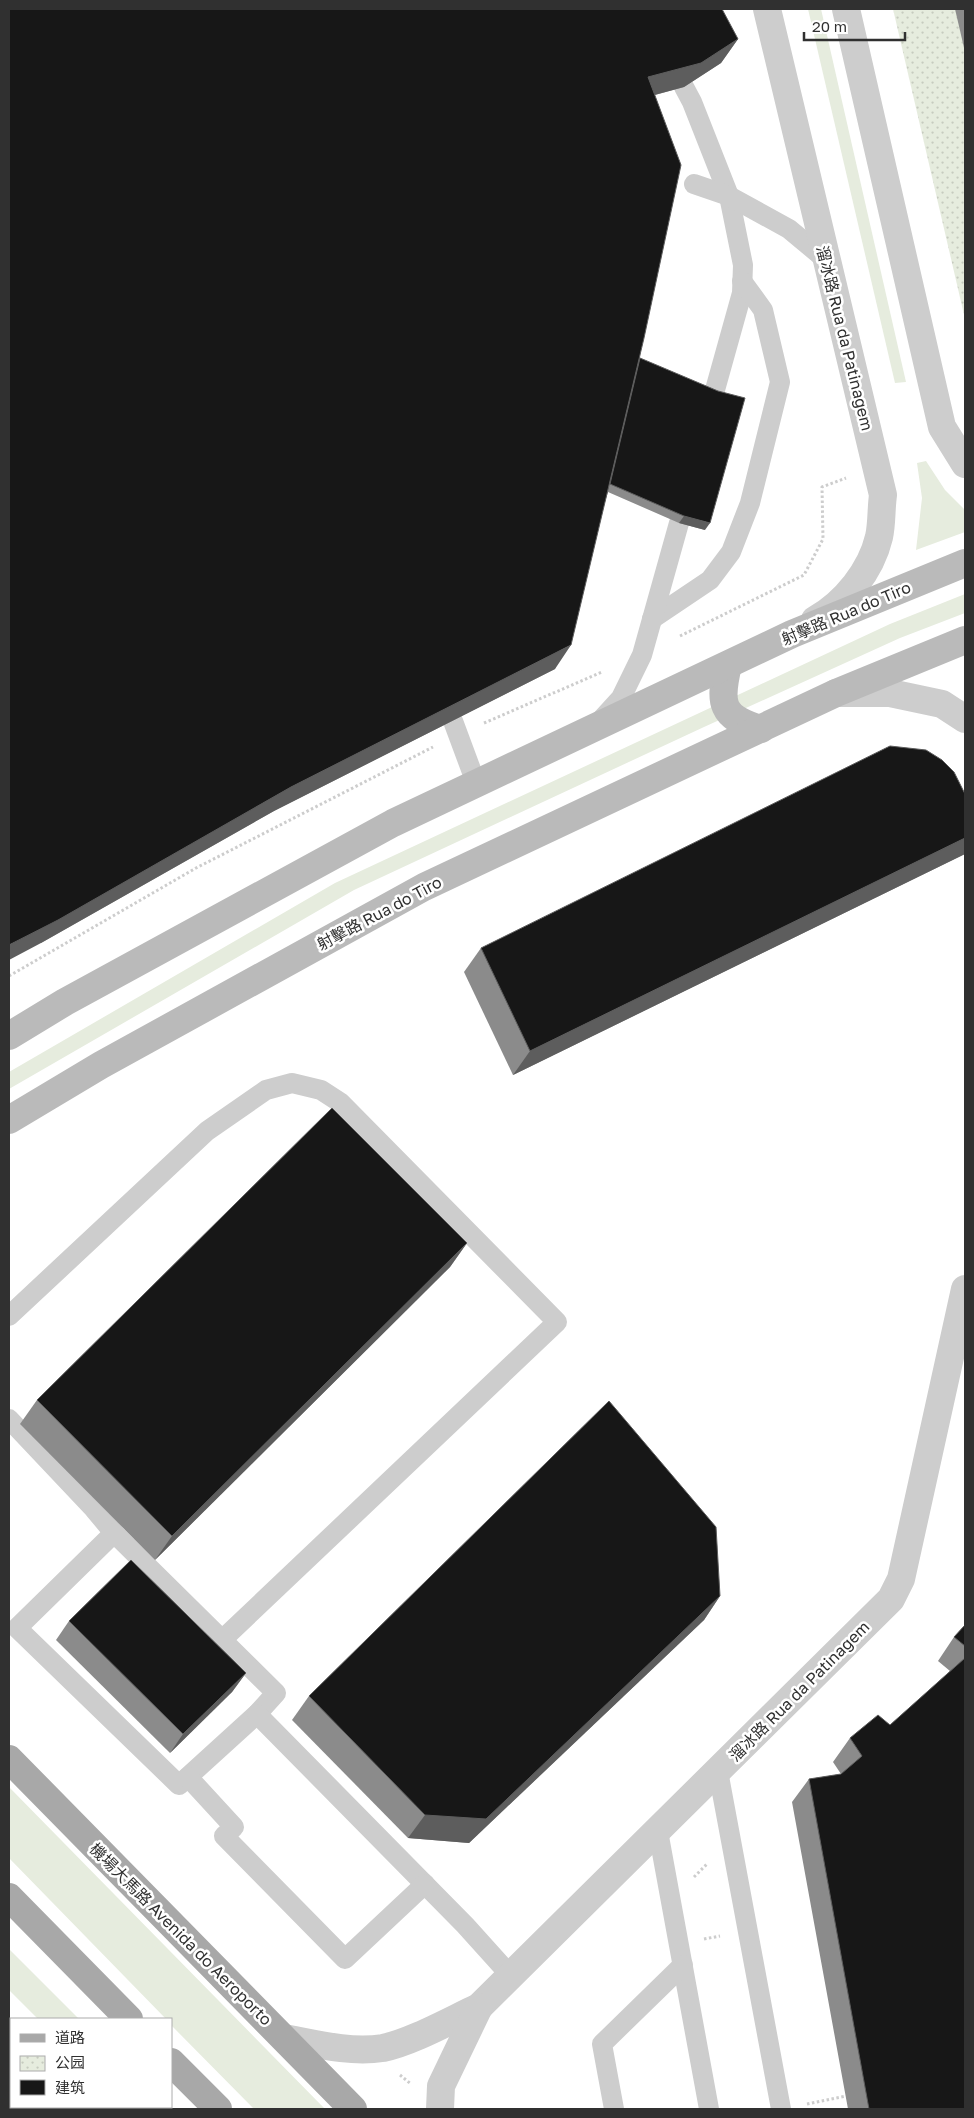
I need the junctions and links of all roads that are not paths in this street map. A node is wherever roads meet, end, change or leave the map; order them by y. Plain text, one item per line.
1 (767, 9) edge
2 (846, 9) edge
3 (684, 87) edge
4 (694, 184) dead end
5 (729, 196) junction
6 (825, 259) junction
7 (742, 281) junction
8 (713, 397) edge
9 (965, 464) edge
10 (679, 523) edge
11 (965, 563) edge
12 (652, 619) junction
13 (792, 634) junction
14 (965, 640) edge
15 (728, 665) junction
16 (836, 693) junction
17 (965, 719) edge
18 (453, 721) edge
19 (761, 729) junction
20 (587, 732) junction
21 (476, 783) junction
22 (9, 1036) edge
23 (9, 1120) edge
24 (964, 1302) edge
25 (9, 1316) edge
26 (9, 1419) edge
27 (114, 1533) junction
28 (223, 1639) junction
29 (257, 1714) junction
30 (9, 1759) edge
31 (718, 1771) junction
32 (188, 1777) junction
33 (658, 1831) junction
34 (425, 1884) junction
35 (9, 1896) edge
36 (683, 1965) junction
37 (511, 1976) junction
38 (478, 2007) junction
39 (128, 2018) edge
40 (284, 2038) junction
41 (172, 2063) edge
42 (440, 2104) edge
43 (218, 2109) edge
44 (353, 2109) edge
45 (614, 2109) edge
46 (709, 2109) edge
47 (781, 2109) edge

1 - 6 street, 溜冰路 Rua da Patinagem
2 - 9 street
3 - 5 lane
4 - 5 lane
5 - 6 lane
5 - 7 lane
6 - 13 street, 溜冰路 Rua da Patinagem
7 - 8 lane
7 - 12 lane
10 - 12 lane
11 - 13 street, 射擊路 Rua do Tiro
12 - 20 lane
13 - 15 street, 射擊路 Rua do Tiro
14 - 16 street, 射擊路 Rua do Tiro
15 - 19 street
15 - 20 street, 射擊路 Rua do Tiro
16 - 17 street
16 - 19 street, 射擊路 Rua do Tiro
18 - 21 lane
19 - 23 street, 射擊路 Rua do Tiro
20 - 21 street, 射擊路 Rua do Tiro
21 - 22 street, 射擊路 Rua do Tiro
24 - 31 street, 溜冰路 Rua da Patinagem
25 - 28 lane
26 - 27 lane
27 - 28 lane
27 - 32 lane
28 - 29 lane
29 - 32 lane
29 - 34 lane
30 - 40 main road, 機場大馬路 Avenida do Aeroporto
31 - 33 street, 溜冰路 Rua da Patinagem
31 - 47 lane
32 - 34 lane
33 - 36 lane
33 - 37 street, 溜冰路 Rua da Patinagem
34 - 37 lane
35 - 39 main road
36 - 45 lane
36 - 46 lane
37 - 38 street, 溜冰路 Rua da Patinagem
38 - 40 street, 溜冰路 Rua da Patinagem
38 - 42 street, 溜冰路 Rua da Patinagem
40 - 44 main road, 機場大馬路 Avenida do Aeroporto
41 - 43 main road

